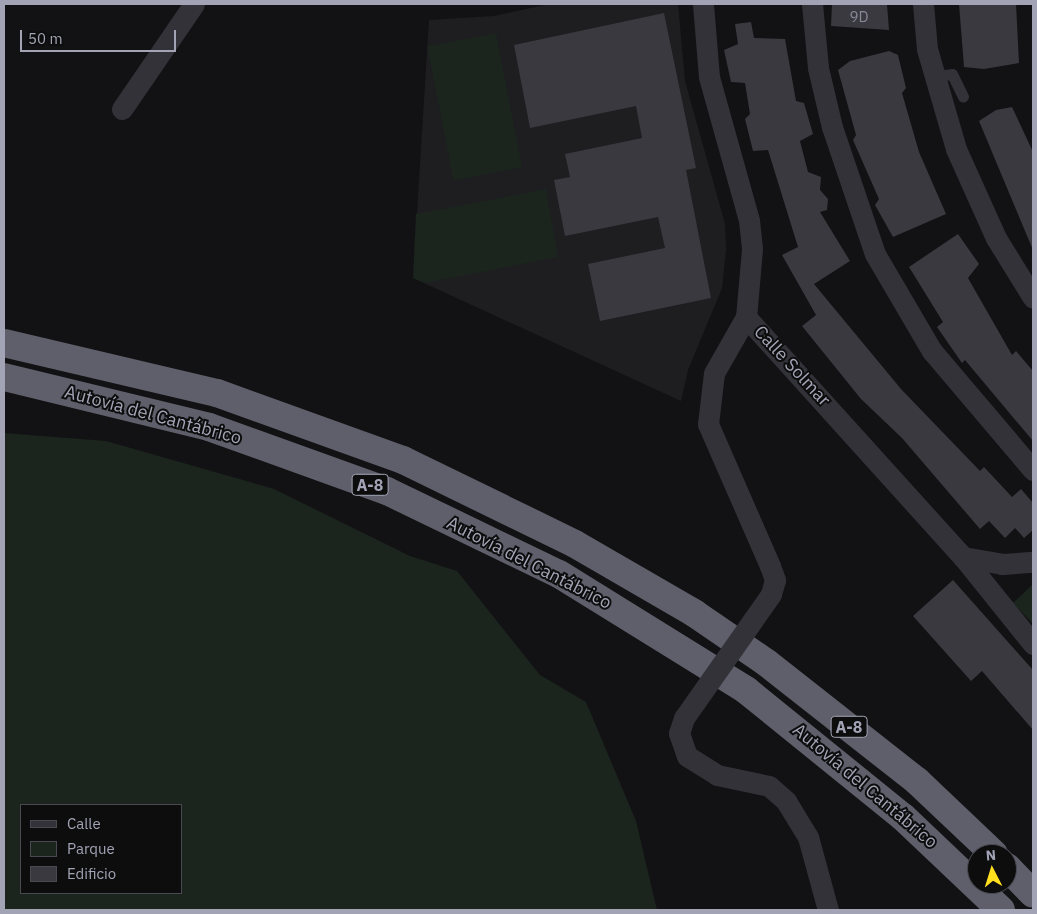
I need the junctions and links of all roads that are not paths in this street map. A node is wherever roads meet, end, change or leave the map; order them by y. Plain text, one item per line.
1 (194, 4) edge
2 (703, 4) edge
3 (812, 4) edge
4 (923, 4) edge
5 (934, 76) junction
6 (963, 97) dead end
7 (122, 109) dead end
8 (1033, 298) edge
9 (746, 317) junction
10 (4, 343) edge
11 (4, 377) edge
12 (1033, 470) edge
13 (963, 557) junction
14 (1033, 562) edge
15 (1033, 644) edge
16 (983, 844) edge
17 (1017, 877) edge
18 (1033, 894) edge
19 (828, 910) edge
20 (1001, 910) edge

1 - 7 street
2 - 9 street, Calle Solmar
3 - 12 street
4 - 5 street
5 - 6 lane
5 - 8 street
9 - 13 street, Calle Solmar
9 - 19 street, bridge
10 - 16 highway, Autovía del Cantábrico / A-8
11 - 20 highway, Autovía del Cantábrico / A-8
13 - 14 street
13 - 15 street, Calle Solmar
17 - 18 highway

